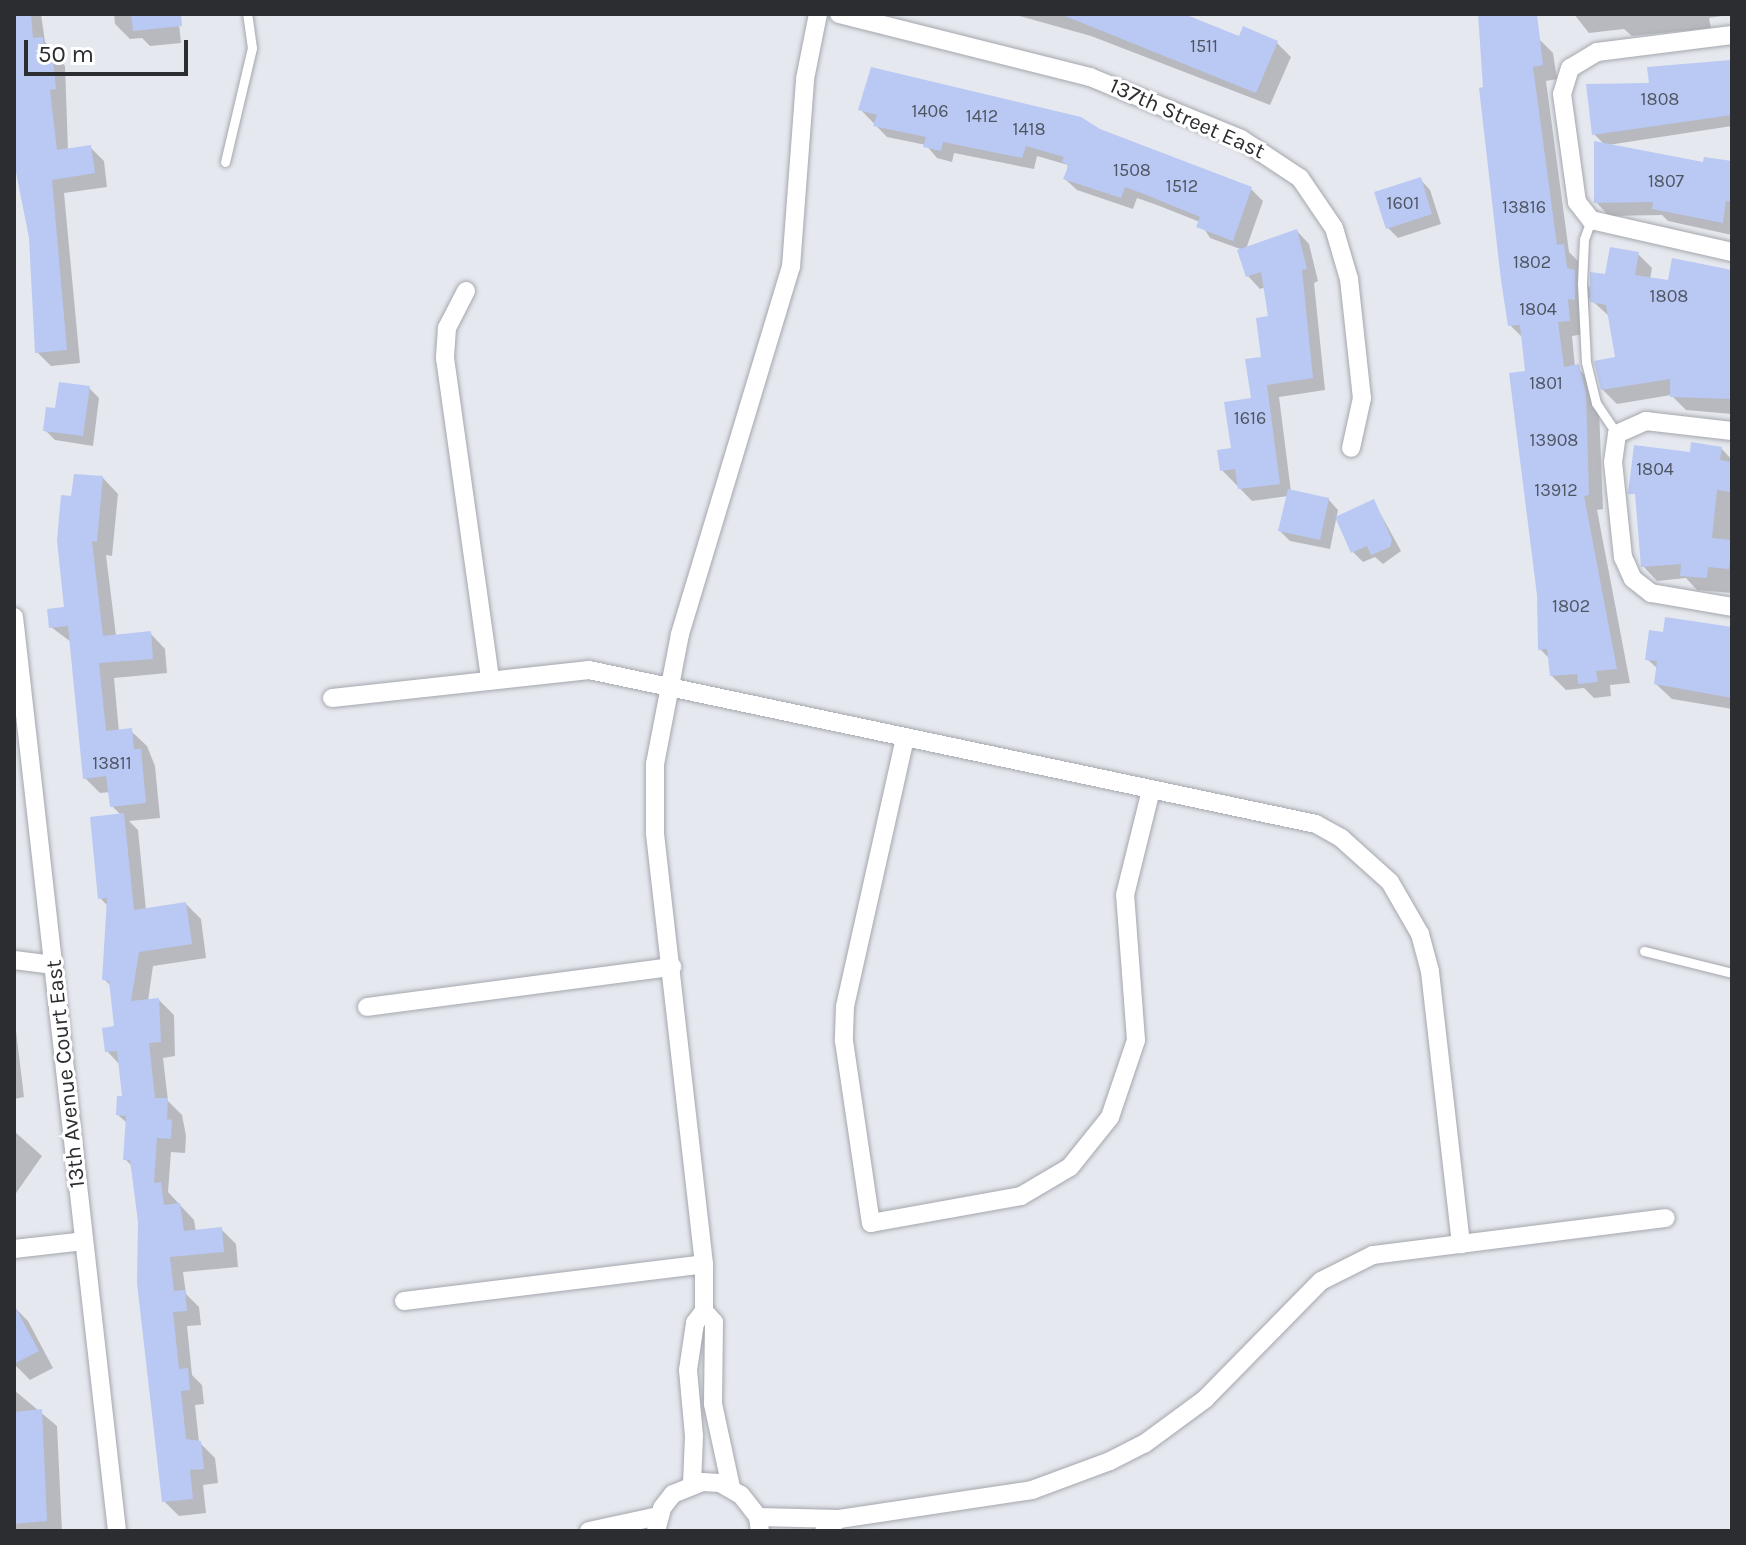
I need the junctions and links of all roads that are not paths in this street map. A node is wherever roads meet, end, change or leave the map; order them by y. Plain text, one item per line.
1 (247, 14) edge
2 (818, 14) edge
3 (839, 14) edge
4 (1732, 35) edge
5 (225, 162) dead end
6 (1588, 216) junction
7 (1732, 252) edge
8 (466, 291) dead end
9 (1732, 431) edge
10 (1617, 434) junction
11 (1351, 448) dead end
12 (1732, 607) edge
13 (14, 617) edge
14 (15, 639) edge
15 (490, 679) junction
16 (667, 684) junction
17 (332, 698) dead end
18 (905, 738) junction
19 (1151, 790) junction
20 (1644, 951) dead end
21 (14, 960) edge
22 (54, 965) junction
23 (672, 967) junction
24 (1732, 973) edge
25 (367, 1007) dead end
26 (1666, 1218) dead end
27 (84, 1241) junction
28 (1461, 1244) junction
29 (14, 1249) edge
30 (704, 1264) junction
31 (404, 1301) dead end
32 (704, 1311) junction
33 (692, 1484) junction
34 (731, 1487) junction
35 (839, 1519) junction
36 (658, 1524) edge
37 (759, 1524) edge
38 (117, 1531) edge
39 (589, 1531) edge
40 (824, 1531) edge

1 - 5 lane
2 - 16 street
3 - 11 street, 137th Street East
4 - 6 street
6 - 7 street
6 - 10 lane
8 - 15 street
9 - 10 street
10 - 12 street
13 - 14 street, 13th Avenue Court East
14 - 22 street, 13th Avenue Court East
15 - 16 street
15 - 17 street
16 - 18 street
16 - 23 street
18 - 19 street
18 - 19 street
19 - 28 street
20 - 24 lane
21 - 22 street
22 - 27 street, 13th Avenue Court East
23 - 25 street
23 - 30 street
26 - 28 street
27 - 29 street
27 - 38 street, 13th Avenue Court East
28 - 35 street
30 - 31 street
30 - 32 street
32 - 33 street
32 - 34 street
33 - 34 street
33 - 36 street
34 - 37 street
35 - 37 street
35 - 40 street
36 - 39 street

